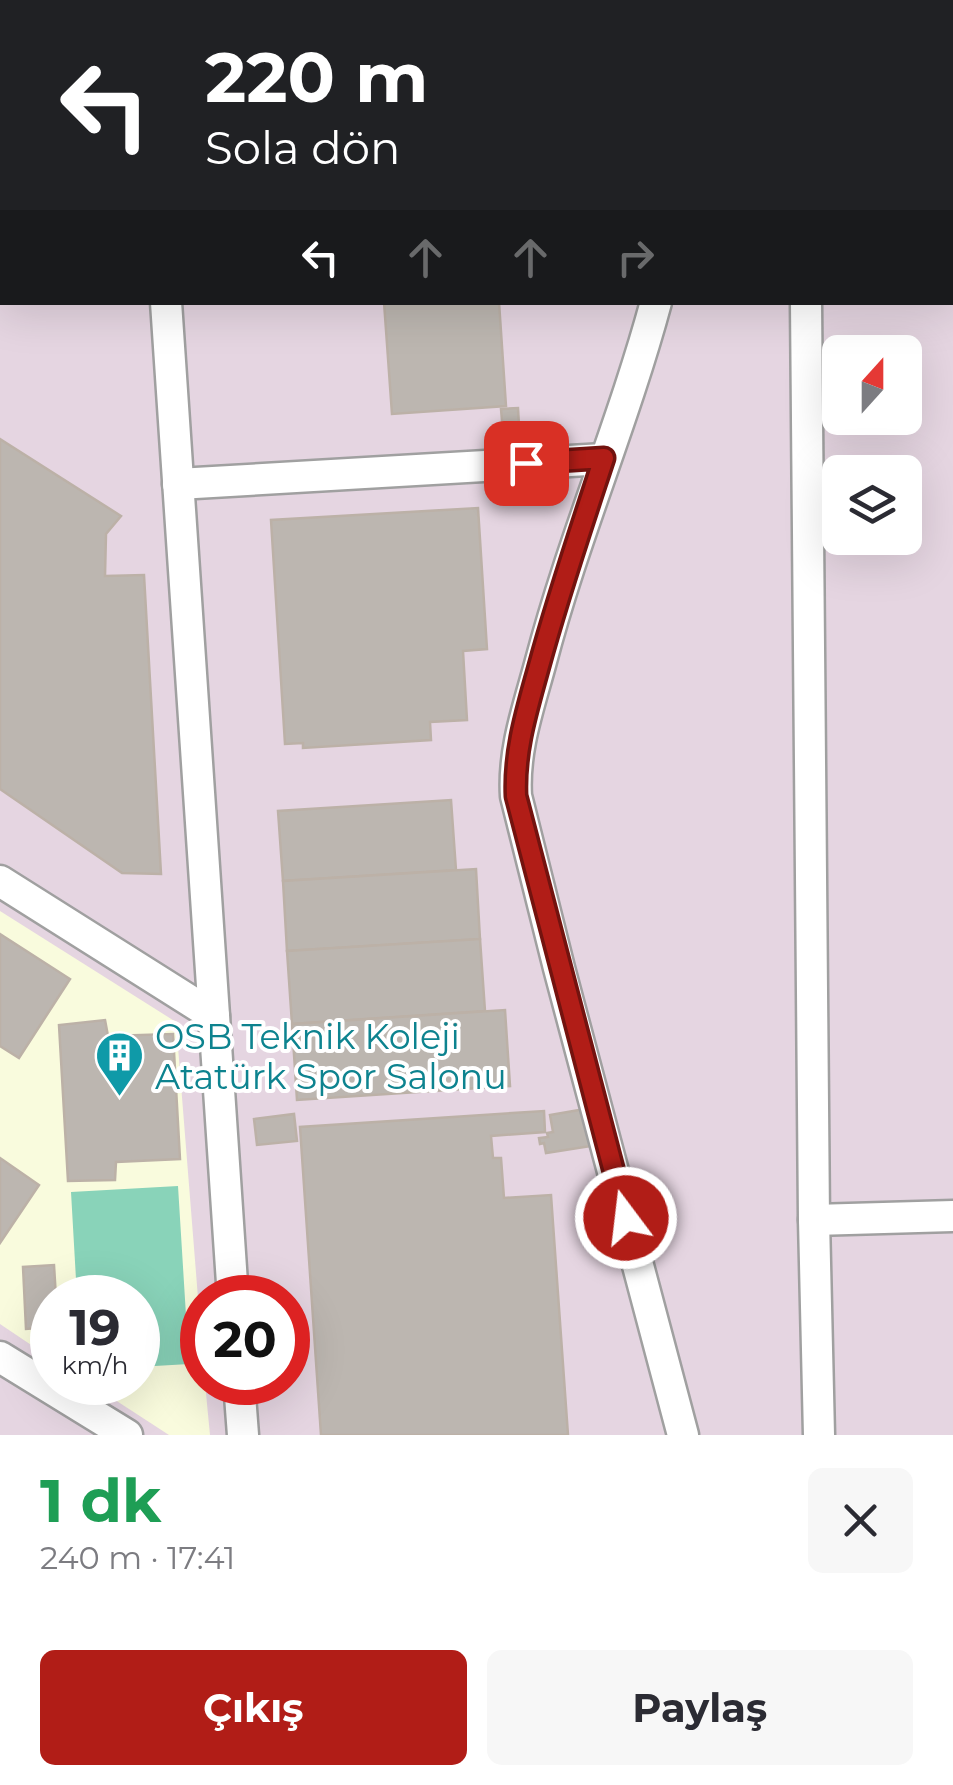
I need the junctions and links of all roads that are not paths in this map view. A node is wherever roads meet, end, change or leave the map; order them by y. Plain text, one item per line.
1 (166, 305) edge
2 (655, 305) edge
3 (806, 305) edge
4 (604, 458) junction
5 (178, 484) junction
6 (0, 881) edge
7 (214, 1016) junction
8 (953, 1216) edge
9 (814, 1220) junction
10 (232, 1275) edge
11 (0, 1357) edge
12 (241, 1405) edge
13 (126, 1435) edge
14 (243, 1435) edge
15 (683, 1435) edge
16 (819, 1435) edge

1 - 5 street
2 - 4 street
3 - 9 street
4 - 5 street
4 - 15 street
5 - 7 street
6 - 7 street
7 - 10 street
8 - 9 street
9 - 16 street
11 - 13 street
12 - 14 street

